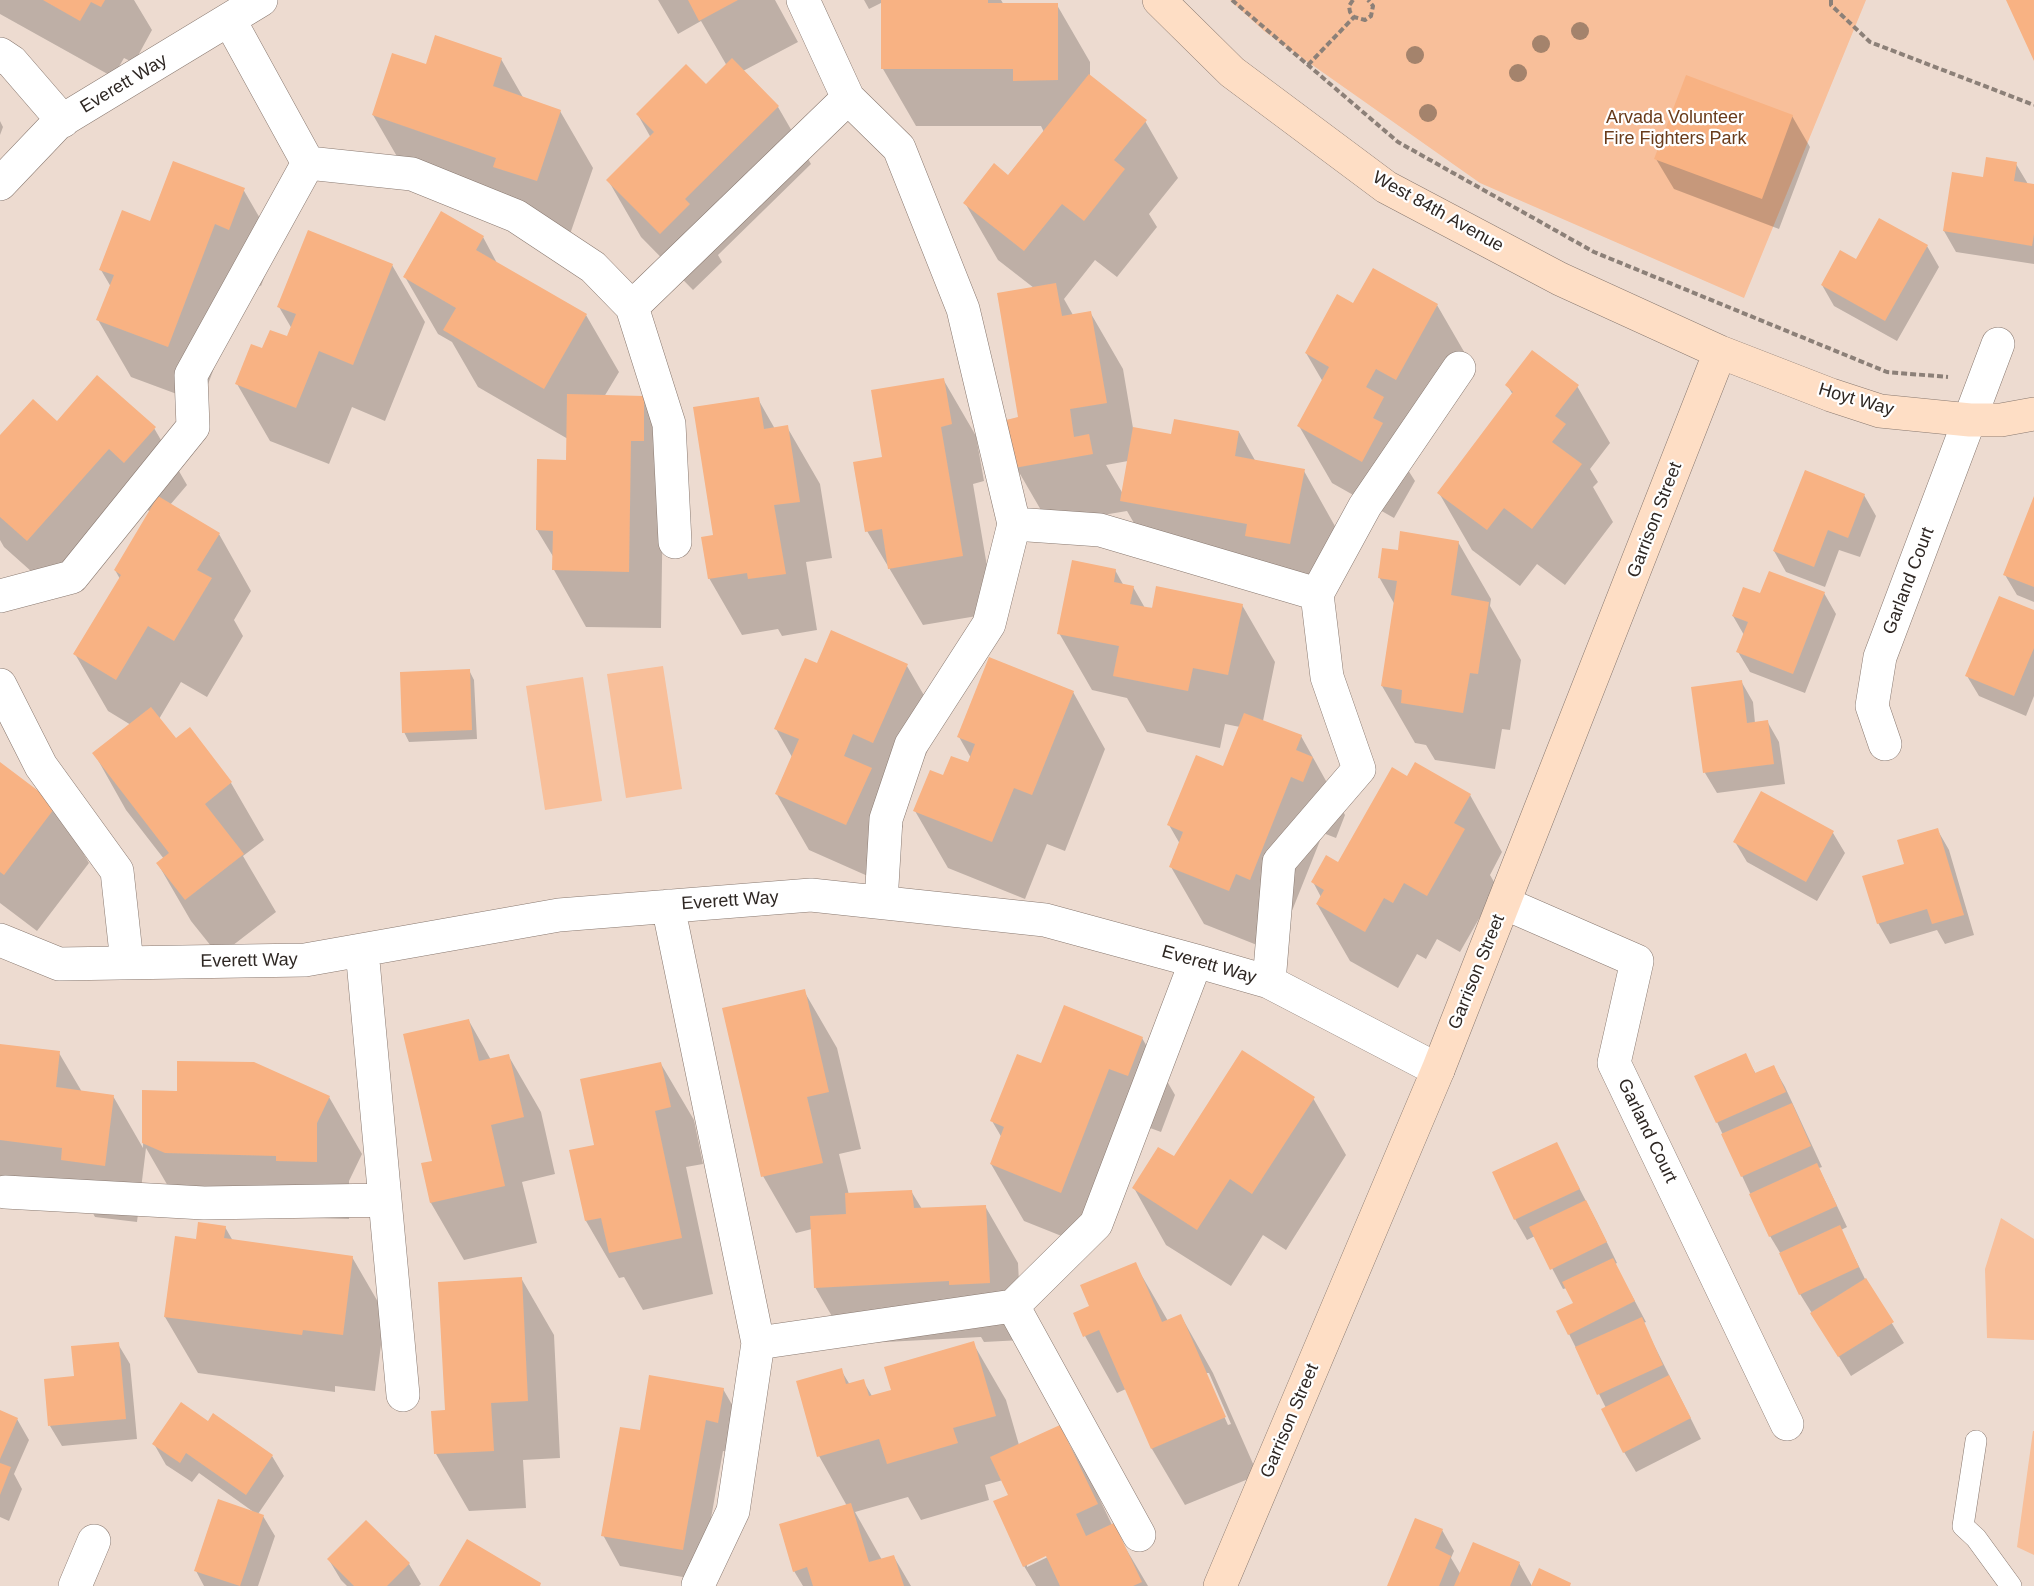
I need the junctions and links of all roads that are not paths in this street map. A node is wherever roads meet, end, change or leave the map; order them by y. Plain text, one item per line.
1 (261, 0) edge
2 (803, 0) edge
3 (1159, 0) edge
4 (230, 21) junction
5 (0, 54) edge
6 (848, 98) junction
7 (63, 121) junction
8 (308, 163) junction
9 (0, 184) edge
10 (632, 307) junction
11 (1998, 344) dead end
12 (1720, 352) junction
13 (1459, 368) dead end
14 (2034, 414) edge
15 (1970, 420) junction
16 (1014, 524) junction
17 (675, 542) dead end
18 (1317, 594) junction
19 (0, 596) edge
20 (0, 685) edge
21 (1885, 744) dead end
22 (881, 902) junction
23 (1504, 903) junction
24 (668, 906) junction
25 (0, 940) edge
26 (362, 950) junction
27 (1196, 961) junction
28 (127, 963) junction
29 (1269, 982) junction
30 (1438, 1071) junction
31 (5, 1192) dead end
32 (385, 1200) junction
33 (1013, 1306) junction
34 (758, 1343) junction
35 (403, 1395) dead end
36 (1787, 1424) dead end
37 (1976, 1440) dead end
38 (1139, 1535) dead end
39 (94, 1541) dead end
40 (698, 1585) edge
41 (75, 1586) edge
42 (1220, 1586) edge
43 (2011, 1586) edge

1 - 4 street, Everett Way
2 - 6 street
3 - 12 street, West 84th Avenue
4 - 7 street, Everett Way
4 - 8 street
5 - 7 street
6 - 10 street
6 - 16 street
7 - 9 street, Everett Way
8 - 10 street
8 - 19 street
10 - 17 street
11 - 15 street, Garland Court
12 - 15 street, Hoyt Way
12 - 23 street, Garrison Street
13 - 18 street
14 - 15 street, Hoyt Way
15 - 21 street, Garland Court
16 - 18 street
16 - 22 street
18 - 29 street
20 - 28 street
22 - 24 street, Everett Way
22 - 27 street, Everett Way
23 - 30 street, Garrison Street
23 - 36 street, Garland Court
24 - 26 street, Everett Way
24 - 34 street
25 - 28 street, Everett Way
26 - 28 street, Everett Way
26 - 32 street
27 - 29 street, Everett Way
27 - 33 street
29 - 30 street, Everett Way
30 - 42 street, Garrison Street
31 - 32 street
32 - 35 street
33 - 34 street
33 - 38 street
34 - 40 street
37 - 43 lane
39 - 41 street

